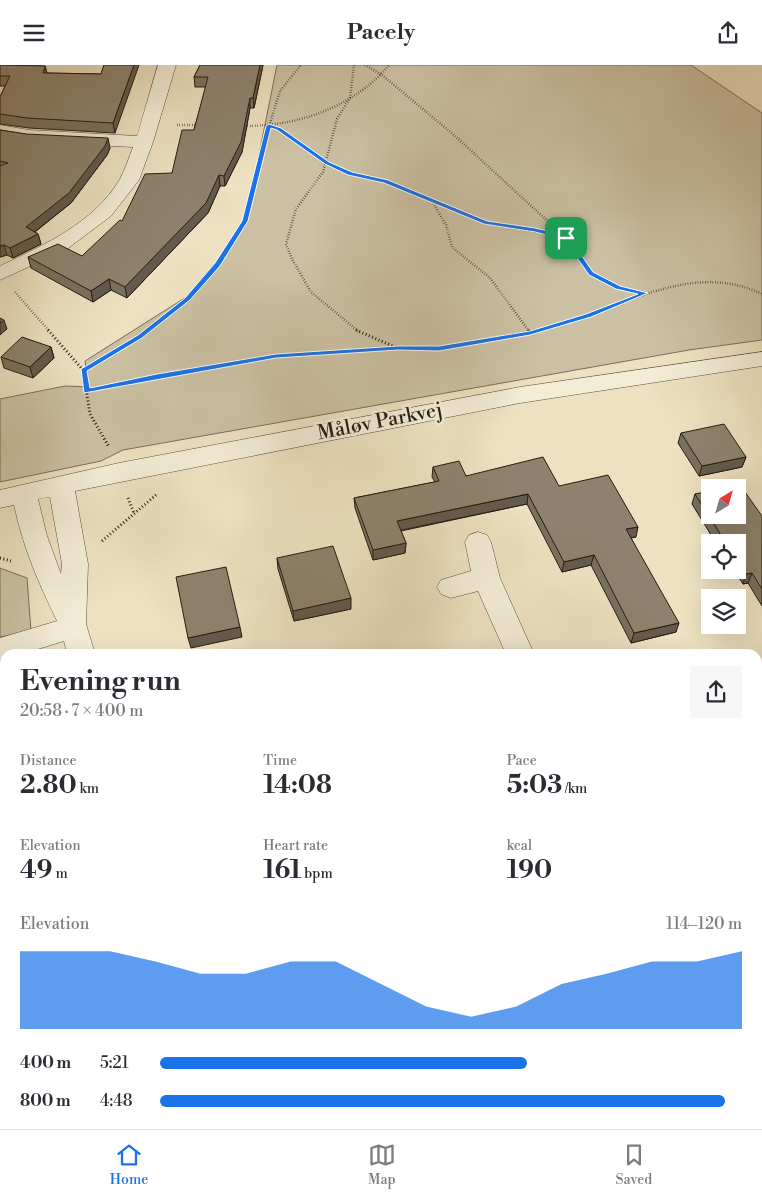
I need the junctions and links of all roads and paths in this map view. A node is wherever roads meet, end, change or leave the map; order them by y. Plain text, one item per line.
1 (167, 65) edge
2 (301, 65) edge
3 (354, 65) edge
4 (364, 65) edge
5 (389, 65) edge
6 (382, 75) junction
7 (350, 98) junction
8 (199, 125) edge
9 (239, 125) edge
10 (269, 126) junction
11 (0, 131) edge
12 (146, 133) junction
13 (327, 163) junction
14 (431, 200) junction
15 (566, 238) junction
16 (0, 274) edge
17 (13, 289) dead end
18 (645, 293) junction
19 (762, 295) edge
20 (530, 333) junction
21 (398, 348) junction
22 (762, 359) edge
23 (83, 370) junction
24 (87, 391) junction
25 (119, 472) junction
26 (61, 485) junction
27 (164, 490) dead end
28 (12, 496) edge
29 (134, 513) junction
30 (478, 542) dead end
31 (72, 550) junction
32 (42, 557) junction
33 (0, 558) edge
34 (486, 578) junction
35 (451, 587) dead end
36 (78, 641) edge
37 (0, 649) edge
38 (518, 649) edge

1 - 12 street
2 - 10 path
3 - 7 path
4 - 6 path
5 - 6 path
6 - 7 path
6 - 15 path
7 - 10 path
7 - 13 path
8 - 12 path
9 - 10 path
10 - 13 path
10 - 23 path
11 - 12 street
12 - 16 street
13 - 14 path
13 - 21 path
14 - 15 path
14 - 20 path
15 - 18 path
17 - 23 path
18 - 19 path
18 - 20 path
20 - 21 path
21 - 24 path
22 - 25 street, Måløv Parkvej
23 - 24 path
24 - 25 path
25 - 26 street, Måløv Parkvej
25 - 29 path
26 - 28 street, Måløv Parkvej
26 - 31 street
27 - 29 path
28 - 32 street
29 - 31 path
30 - 34 street
31 - 36 street
32 - 33 path
32 - 36 street
34 - 35 street
34 - 38 street
36 - 37 street

